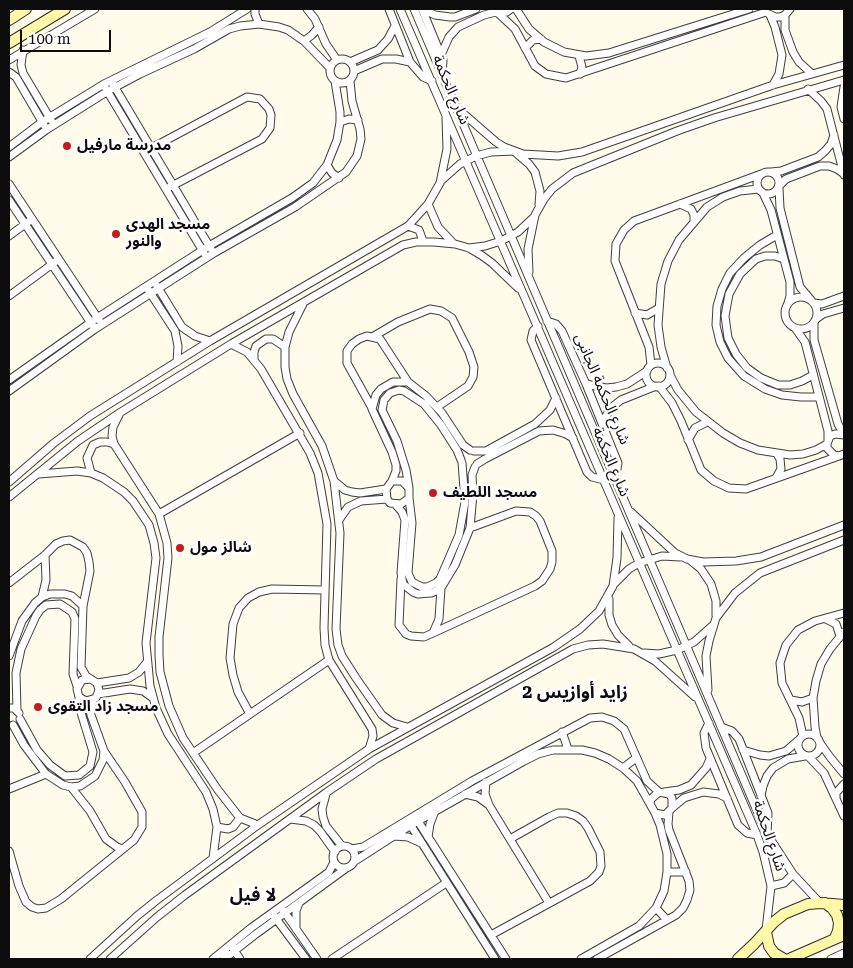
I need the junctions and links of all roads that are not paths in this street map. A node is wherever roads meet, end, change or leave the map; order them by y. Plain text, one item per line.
1 (26, 9) edge
2 (65, 9) edge
3 (95, 9) edge
4 (247, 9) edge
5 (255, 9) edge
6 (308, 9) edge
7 (389, 9) edge
8 (400, 9) edge
9 (414, 9) edge
10 (422, 9) edge
11 (476, 9) edge
12 (511, 9) edge
13 (516, 9) edge
14 (748, 9) edge
15 (496, 12) edge
16 (767, 12) edge
17 (788, 12) edge
18 (9, 20) edge
19 (260, 24) junction
20 (395, 26) junction
21 (318, 27) junction
22 (666, 35) junction
23 (541, 40) junction
24 (304, 41) junction
25 (9, 43) edge
26 (668, 44) junction
27 (525, 48) junction
28 (23, 50) junction
29 (441, 55) junction
30 (578, 56) junction
31 (9, 60) edge
32 (337, 60) junction
33 (350, 62) junction
34 (410, 62) junction
35 (844, 65) edge
36 (330, 68) junction
37 (354, 71) junction
38 (9, 72) edge
39 (580, 74) junction
40 (811, 74) junction
41 (442, 75) junction
42 (844, 80) edge
43 (350, 81) junction
44 (432, 81) junction
45 (107, 82) junction
46 (335, 82) junction
47 (773, 85) junction
48 (844, 87) edge
49 (808, 89) junction
50 (112, 90) junction
51 (456, 107) junction
52 (446, 113) junction
53 (50, 117) junction
54 (673, 119) junction
55 (844, 119) edge
56 (358, 120) junction
57 (42, 122) junction
58 (340, 122) junction
59 (54, 125) junction
60 (46, 130) junction
61 (677, 131) junction
62 (834, 135) junction
63 (9, 147) edge
64 (148, 150) junction
65 (514, 151) junction
66 (476, 156) junction
67 (9, 157) edge
68 (466, 160) junction
69 (327, 165) junction
70 (767, 173) junction
71 (844, 175) edge
72 (339, 178) junction
73 (440, 183) junction
74 (9, 184) edge
75 (779, 186) junction
76 (170, 188) junction
77 (761, 191) junction
78 (9, 200) edge
79 (428, 204) junction
80 (680, 204) junction
81 (536, 213) junction
82 (32, 219) junction
83 (694, 221) junction
84 (25, 224) junction
85 (408, 226) junction
86 (777, 235) junction
87 (9, 236) edge
88 (511, 236) junction
89 (423, 242) junction
90 (501, 242) junction
91 (455, 244) junction
92 (206, 248) junction
93 (468, 248) junction
94 (210, 255) junction
95 (59, 259) junction
96 (784, 259) junction
97 (52, 264) junction
98 (155, 281) junction
99 (532, 284) junction
100 (147, 286) junction
101 (159, 288) junction
102 (151, 293) junction
103 (524, 294) junction
104 (9, 296) edge
105 (844, 296) edge
106 (812, 302) junction
107 (788, 303) junction
108 (303, 304) junction
109 (659, 308) junction
110 (844, 308) edge
111 (635, 313) junction
112 (97, 318) junction
113 (548, 321) junction
114 (815, 321) junction
115 (90, 322) junction
116 (538, 326) junction
117 (98, 327) junction
118 (795, 328) junction
119 (374, 336) junction
120 (210, 341) junction
121 (231, 344) junction
122 (286, 347) junction
123 (254, 359) junction
124 (177, 362) junction
125 (649, 368) junction
126 (668, 371) junction
127 (813, 375) junction
128 (9, 380) edge
129 (148, 380) junction
130 (408, 382) junction
131 (586, 384) junction
132 (657, 386) junction
133 (9, 390) edge
134 (154, 391) junction
135 (404, 391) junction
136 (819, 397) junction
137 (556, 398) junction
138 (437, 407) junction
139 (372, 409) junction
140 (382, 410) junction
141 (121, 412) junction
142 (707, 422) junction
143 (604, 427) junction
144 (300, 434) junction
145 (844, 435) edge
146 (573, 438) junction
147 (688, 440) junction
148 (827, 442) junction
149 (114, 444) junction
150 (472, 451) junction
151 (777, 454) junction
152 (842, 455) edge
153 (462, 462) junction
154 (476, 466) junction
155 (91, 473) junction
156 (38, 474) junction
157 (614, 474) junction
158 (776, 478) junction
159 (604, 480) junction
160 (334, 481) junction
161 (392, 481) junction
162 (9, 482) edge
163 (409, 488) junction
164 (386, 489) junction
165 (9, 497) edge
166 (386, 498) junction
167 (409, 498) junction
168 (396, 505) junction
169 (628, 510) junction
170 (618, 513) junction
171 (159, 514) junction
172 (339, 520) junction
173 (844, 525) edge
174 (470, 528) junction
175 (831, 530) junction
176 (844, 540) edge
177 (836, 543) junction
178 (45, 555) junction
179 (685, 558) junction
180 (649, 559) junction
181 (639, 563) junction
182 (404, 573) junction
183 (325, 576) junction
184 (338, 576) junction
185 (9, 583) edge
186 (442, 583) junction
187 (613, 586) junction
188 (324, 590) junction
189 (610, 593) junction
190 (42, 597) junction
191 (83, 606) junction
192 (29, 610) junction
193 (844, 613) edge
194 (36, 616) junction
195 (148, 618) junction
196 (78, 619) junction
197 (160, 619) junction
198 (825, 619) junction
199 (715, 620) junction
200 (432, 633) junction
201 (842, 634) edge
202 (554, 647) junction
203 (686, 647) junction
204 (634, 649) junction
205 (677, 650) junction
206 (641, 652) junction
207 (9, 656) edge
208 (559, 656) junction
209 (329, 660) junction
210 (147, 662) junction
211 (93, 681) junction
212 (77, 686) junction
213 (98, 694) junction
214 (79, 697) junction
215 (153, 698) junction
216 (708, 698) junction
217 (813, 698) junction
218 (93, 700) junction
219 (791, 700) junction
220 (699, 701) junction
221 (9, 708) edge
222 (17, 710) junction
223 (250, 714) junction
224 (20, 719) junction
225 (420, 720) junction
226 (709, 723) junction
227 (11, 725) edge
228 (721, 726) junction
229 (407, 727) junction
230 (426, 731) junction
231 (562, 732) junction
232 (801, 738) junction
233 (819, 739) junction
234 (100, 743) junction
235 (92, 745) junction
236 (369, 749) junction
237 (568, 749) junction
238 (743, 750) junction
239 (104, 751) junction
240 (192, 753) junction
241 (807, 756) junction
242 (636, 758) junction
243 (710, 758) junction
244 (623, 768) junction
245 (46, 774) junction
246 (844, 774) edge
247 (65, 776) junction
248 (486, 782) junction
249 (474, 784) junction
250 (844, 784) edge
251 (63, 785) junction
252 (72, 787) junction
253 (9, 789) edge
254 (327, 792) junction
255 (661, 792) junction
256 (464, 794) junction
257 (761, 796) junction
258 (727, 798) junction
259 (836, 799) junction
260 (650, 804) junction
261 (489, 805) junction
262 (671, 810) junction
263 (435, 811) junction
264 (655, 813) junction
265 (844, 816) edge
266 (240, 818) junction
267 (416, 818) junction
268 (290, 819) junction
269 (409, 822) junction
270 (258, 825) junction
271 (217, 827) junction
272 (767, 834) junction
273 (757, 835) junction
274 (393, 836) junction
275 (428, 837) junction
276 (510, 838) junction
277 (421, 843) junction
278 (342, 846) junction
279 (123, 849) junction
280 (352, 849) junction
281 (9, 851) edge
282 (334, 852) junction
283 (213, 858) junction
284 (355, 861) junction
285 (334, 862) junction
286 (345, 868) junction
287 (668, 872) junction
288 (686, 872) junction
289 (793, 874) junction
290 (446, 882) junction
291 (177, 885) junction
292 (771, 886) junction
293 (185, 895) junction
294 (299, 903) junction
295 (549, 903) junction
296 (823, 903) junction
297 (844, 905) edge
298 (656, 908) junction
299 (474, 909) junction
300 (283, 910) junction
301 (466, 914) junction
302 (274, 916) junction
303 (667, 920) junction
304 (296, 930) junction
305 (766, 932) junction
306 (491, 935) junction
307 (839, 937) edge
308 (232, 947) junction
309 (844, 953) edge
310 (224, 957) edge
311 (90, 959) edge
312 (110, 959) edge
313 (213, 959) edge
314 (240, 959) edge
315 (306, 959) edge
316 (317, 959) edge
317 (332, 959) edge
318 (495, 959) edge
319 (506, 959) edge
320 (581, 959) edge
321 (597, 959) edge
322 (738, 959) edge
323 (784, 959) edge
324 (789, 959) edge
325 (830, 959) edge

1 - 18 main road
2 - 25 main road
3 - 28 street
4 - 45 street
5 - 19 street
6 - 21 street
7 - 20 street
8 - 44 street, شارع الحكمة
9 - 41 street, شارع الحكمة
10 - 11 street
10 - 29 street
12 - 15 street
13 - 23 street
14 - 22 street
15 - 27 street
15 - 29 street
16 - 17 street
16 - 26 street
16 - 47 street
17 - 40 street
19 - 24 street
19 - 50 street
20 - 33 street
20 - 34 street
21 - 24 street
21 - 32 street
22 - 26 street
22 - 30 street
23 - 27 street
23 - 30 street
24 - 36 street
26 - 39 street
27 - 39 street
28 - 31 street
28 - 53 street
29 - 41 street
30 - 39 street
32 - 33 street
32 - 36 street
33 - 37 street
34 - 37 street
34 - 44 street
35 - 40 street
36 - 46 street
37 - 43 street
38 - 57 street
40 - 47 street
41 - 51 street, شارع الحكمة
42 - 49 street
43 - 46 street
43 - 56 street
44 - 52 street, شارع الحكمة
45 - 50 street
45 - 53 street
46 - 58 street
47 - 54 street
48 - 55 street
49 - 61 street
49 - 62 street
50 - 59 street
50 - 64 street
51 - 65 street
51 - 66 street, شارع الحكمة
52 - 68 street, شارع الحكمة
52 - 73 street
53 - 57 street
53 - 59 street
54 - 61 street
54 - 65 street
56 - 58 street
56 - 72 street
57 - 60 street
57 - 63 street
58 - 69 street
59 - 60 street
60 - 67 street
61 - 81 street
62 - 70 street
62 - 71 street
64 - 76 street
64 - 76 street
65 - 66 street
65 - 81 street
66 - 68 street
66 - 88 street, شارع الحكمة
68 - 73 street
68 - 90 street, شارع الحكمة
69 - 72 street
69 - 92 street
70 - 75 street
70 - 77 street
70 - 80 street
71 - 75 street
72 - 94 street
73 - 79 street
74 - 82 street
75 - 77 street
75 - 106 street
76 - 92 street
77 - 83 street
77 - 86 street
78 - 84 street
79 - 85 street
79 - 91 street
80 - 83 street
80 - 111 street
81 - 88 street
81 - 99 street
82 - 84 street
82 - 95 street
83 - 109 street
84 - 87 street
84 - 97 street
85 - 89 street
85 - 120 street
86 - 96 street
86 - 136 street
88 - 90 street
88 - 99 street, شارع الحكمة
89 - 91 street
89 - 108 street
90 - 93 street
90 - 103 street, شارع الحكمة
91 - 93 street
92 - 94 street
92 - 98 street
93 - 103 street
94 - 101 street
95 - 97 street
95 - 112 street
96 - 107 street
96 - 127 street
97 - 104 street
97 - 115 street
98 - 100 street
98 - 101 street
99 - 113 street, شارع الحكمة
100 - 102 street
100 - 112 street
101 - 102 street
101 - 120 street
102 - 117 street
102 - 124 street
103 - 116 street, شارع الحكمة
105 - 106 street
106 - 107 street
106 - 114 street
107 - 118 street
108 - 121 street
108 - 122 street
109 - 111 street
109 - 126 street
110 - 114 street
111 - 125 street
112 - 115 street
112 - 117 street
113 - 131 street, شارع الحكمة الجانبى
113 - 157 street, شارع الحكمة
114 - 118 street
114 - 145 street
115 - 117 street
115 - 128 street
116 - 137 street
116 - 159 street, شارع الحكمة
117 - 133 street
118 - 127 street
119 - 130 street
119 - 138 street
119 - 139 street
120 - 124 street
121 - 123 street
121 - 134 street
122 - 123 street
122 - 160 street
123 - 144 street
124 - 129 street
125 - 126 street
125 - 131 street
125 - 132 street
126 - 132 street
126 - 142 street
127 - 136 street
129 - 134 street
129 - 162 street
130 - 135 street
130 - 138 street
130 - 139 street
131 - 143 street, شارع الحكمة الجانبى
132 - 143 street
132 - 147 street
134 - 141 street
135 - 140 street
135 - 153 street
136 - 148 street
137 - 146 street
137 - 150 street
138 - 150 street
139 - 140 street
139 - 161 street
140 - 163 street
141 - 149 street
141 - 156 street
142 - 147 street
142 - 151 street
143 - 157 street, شارع الحكمة الجانبى
144 - 171 street
144 - 183 street
145 - 148 street
146 - 154 street
146 - 159 street
147 - 158 street
148 - 151 street
148 - 152 street
149 - 155 street
149 - 171 street
150 - 153 street
150 - 154 street
151 - 158 street
152 - 158 street
153 - 154 street
153 - 186 street
154 - 174 street
155 - 156 street
155 - 195 street
156 - 165 street
157 - 169 street, شارع الحكمة
159 - 170 street, شارع الحكمة
160 - 164 street
160 - 172 street
161 - 163 street
161 - 164 street
163 - 167 street
164 - 166 street
166 - 168 street
166 - 172 street
167 - 168 street
167 - 182 street
168 - 182 street
169 - 179 street
169 - 180 street, شارع الحكمة
170 - 181 street, شارع الحكمة
170 - 187 street
171 - 197 street
172 - 184 street
173 - 175 street
174 - 186 street
174 - 200 street
175 - 177 street
175 - 179 street
176 - 177 street
177 - 199 street
178 - 185 street
178 - 190 street
178 - 191 street
179 - 180 street
179 - 199 street
180 - 181 street
180 - 203 street, شارع الحكمة
181 - 187 street
181 - 205 street, شارع الحكمة
182 - 186 street
182 - 200 street
183 - 184 street
183 - 188 street
184 - 229 street
186 - 200 street
187 - 189 street
188 - 209 street
188 - 223 street
189 - 202 street
189 - 204 street
190 - 191 street
190 - 192 street
191 - 196 street
192 - 194 street
192 - 207 street
193 - 198 street
194 - 196 street
194 - 222 street
195 - 197 street
195 - 210 street
196 - 211 street
196 - 212 street
197 - 240 street
198 - 201 street
198 - 219 street
199 - 203 street
199 - 216 street
201 - 217 street
202 - 208 street
202 - 225 street
203 - 205 street
203 - 216 street, شارع الحكمة
204 - 206 street
204 - 208 street
205 - 206 street
205 - 220 street, شارع الحكمة
206 - 220 street
208 - 230 street
209 - 223 street
209 - 236 street
210 - 211 street
210 - 215 street
211 - 212 street
211 - 213 street
212 - 214 street
213 - 215 street
213 - 218 street
214 - 218 street
214 - 235 street
215 - 271 street
216 - 228 street, شارع الحكمة
217 - 219 street
217 - 233 street
218 - 234 street
219 - 232 street
220 - 226 street, شارع الحكمة
221 - 222 street
222 - 224 street
223 - 240 street
224 - 227 street
224 - 247 street
225 - 229 street
225 - 230 street
226 - 243 street
226 - 273 street, شارع الحكمة
227 - 245 street
228 - 238 street
228 - 272 street, شارع الحكمة
229 - 236 street
230 - 254 street
231 - 237 street
231 - 242 street
231 - 249 street
232 - 233 street
232 - 238 street
232 - 241 street
233 - 241 street
233 - 246 street
234 - 235 street
234 - 239 street
235 - 247 street
236 - 270 street
237 - 244 street
237 - 248 street
238 - 257 street
239 - 252 street
239 - 279 street
240 - 266 street
241 - 257 street
241 - 259 street
242 - 244 street
242 - 255 street
243 - 255 street
243 - 258 street
244 - 260 street
245 - 251 street
245 - 253 street
247 - 251 street
248 - 249 street
248 - 261 street
249 - 256 street
249 - 267 street
250 - 259 street
251 - 252 street
252 - 279 street
254 - 268 street
254 - 278 street
255 - 260 street
255 - 262 street
256 - 261 street
256 - 263 street
257 - 272 street
258 - 262 street
258 - 273 street
259 - 265 street
260 - 264 street
261 - 276 street
262 - 264 street
262 - 288 street
263 - 267 street
263 - 275 street
264 - 287 street
266 - 270 street
266 - 271 street
267 - 269 street
267 - 275 street
268 - 282 street
268 - 293 street
269 - 274 street
269 - 277 street
269 - 280 street
270 - 283 street
271 - 283 street
272 - 289 street, شارع الحكمة
273 - 292 street, شارع الحكمة
274 - 277 street
274 - 284 street
275 - 299 street
276 - 295 street
276 - 295 street
277 - 290 street
278 - 280 street
278 - 282 street
279 - 281 street
280 - 284 street
282 - 285 street
283 - 291 street
284 - 286 street
285 - 286 street
285 - 300 street
286 - 294 street
287 - 288 street
287 - 298 street
288 - 303 street
289 - 292 street
289 - 296 street, شارع الحكمة
290 - 301 street
290 - 317 street
291 - 293 street
291 - 311 street
292 - 305 street, شارع الحكمة
293 - 312 street
294 - 300 street
294 - 304 street
295 - 306 street
296 - 297 main road
296 - 305 main road
296 - 307 main road
298 - 303 street
298 - 320 street
299 - 301 street
299 - 306 street
300 - 302 street
300 - 304 street
301 - 318 street
302 - 308 street
302 - 315 street
303 - 321 street
304 - 316 street
305 - 322 main road
305 - 323 main road
306 - 319 street
307 - 324 main road
308 - 310 street
308 - 314 street
309 - 325 street
310 - 313 street

